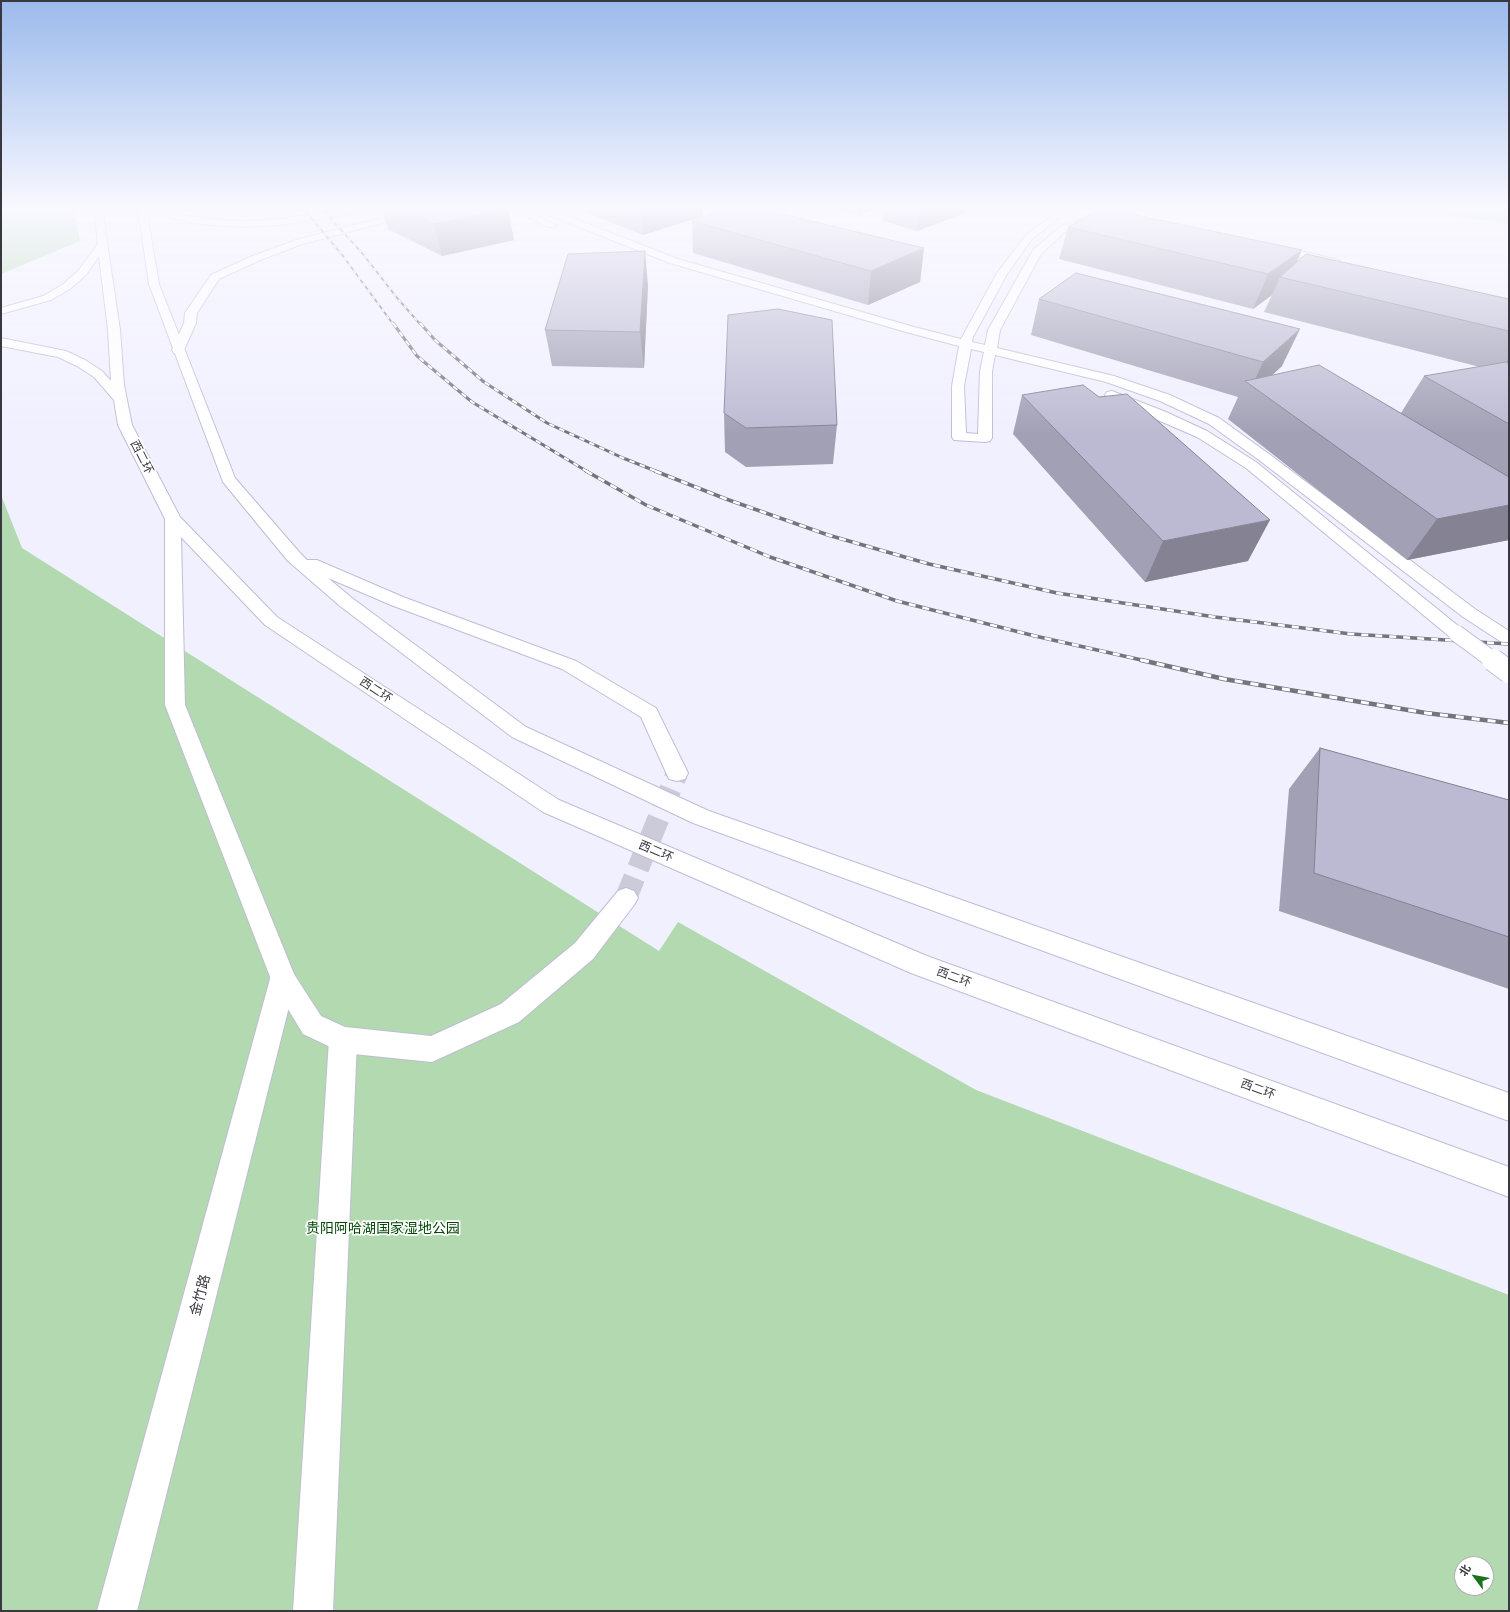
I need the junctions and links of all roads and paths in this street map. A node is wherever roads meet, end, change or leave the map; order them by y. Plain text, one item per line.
1 (71, 283) edge
2 (107, 283) edge
3 (154, 283) edge
4 (211, 283) edge
5 (715, 283) edge
6 (750, 283) edge
7 (997, 283) edge
8 (1019, 283) edge
9 (1, 311) edge
10 (1, 342) edge
11 (965, 344) junction
12 (933, 349) dead end
13 (178, 350) junction
14 (990, 351) junction
15 (948, 353) dead end
16 (963, 358) junction
17 (988, 364) junction
18 (1003, 367) dead end
19 (1039, 374) dead end
20 (1075, 383) dead end
21 (1103, 392) dead end
22 (120, 399) junction
23 (173, 519) junction
24 (294, 557) junction
25 (1509, 639) edge
26 (1509, 672) edge
27 (678, 773) dead end
28 (626, 898) tunnel mouth
29 (283, 979) junction
30 (343, 1040) junction
31 (1509, 1107) edge
32 (1509, 1182) edge
33 (117, 1611) edge
34 (313, 1611) edge

1 - 9 main road
2 - 22 main road, 西二环
3 - 13 main road
4 - 13 main road
5 - 12 main road
6 - 11 main road
7 - 11 main road
8 - 14 main road
10 - 22 main road
11 - 14 main road
11 - 16 main road
13 - 24 main road
14 - 17 main road
14 - 25 main road
15 - 16 main road
16 - 17 main road
16 - 17 main road
17 - 18 main road
19 - 20 main road
21 - 26 main road, bridge
22 - 23 main road, 西二环
23 - 29 main road
23 - 32 main road, 西二环
24 - 27 main road
24 - 31 main road
28 - 30 main road
29 - 30 main road
29 - 33 main road, 金竹路
30 - 34 main road

